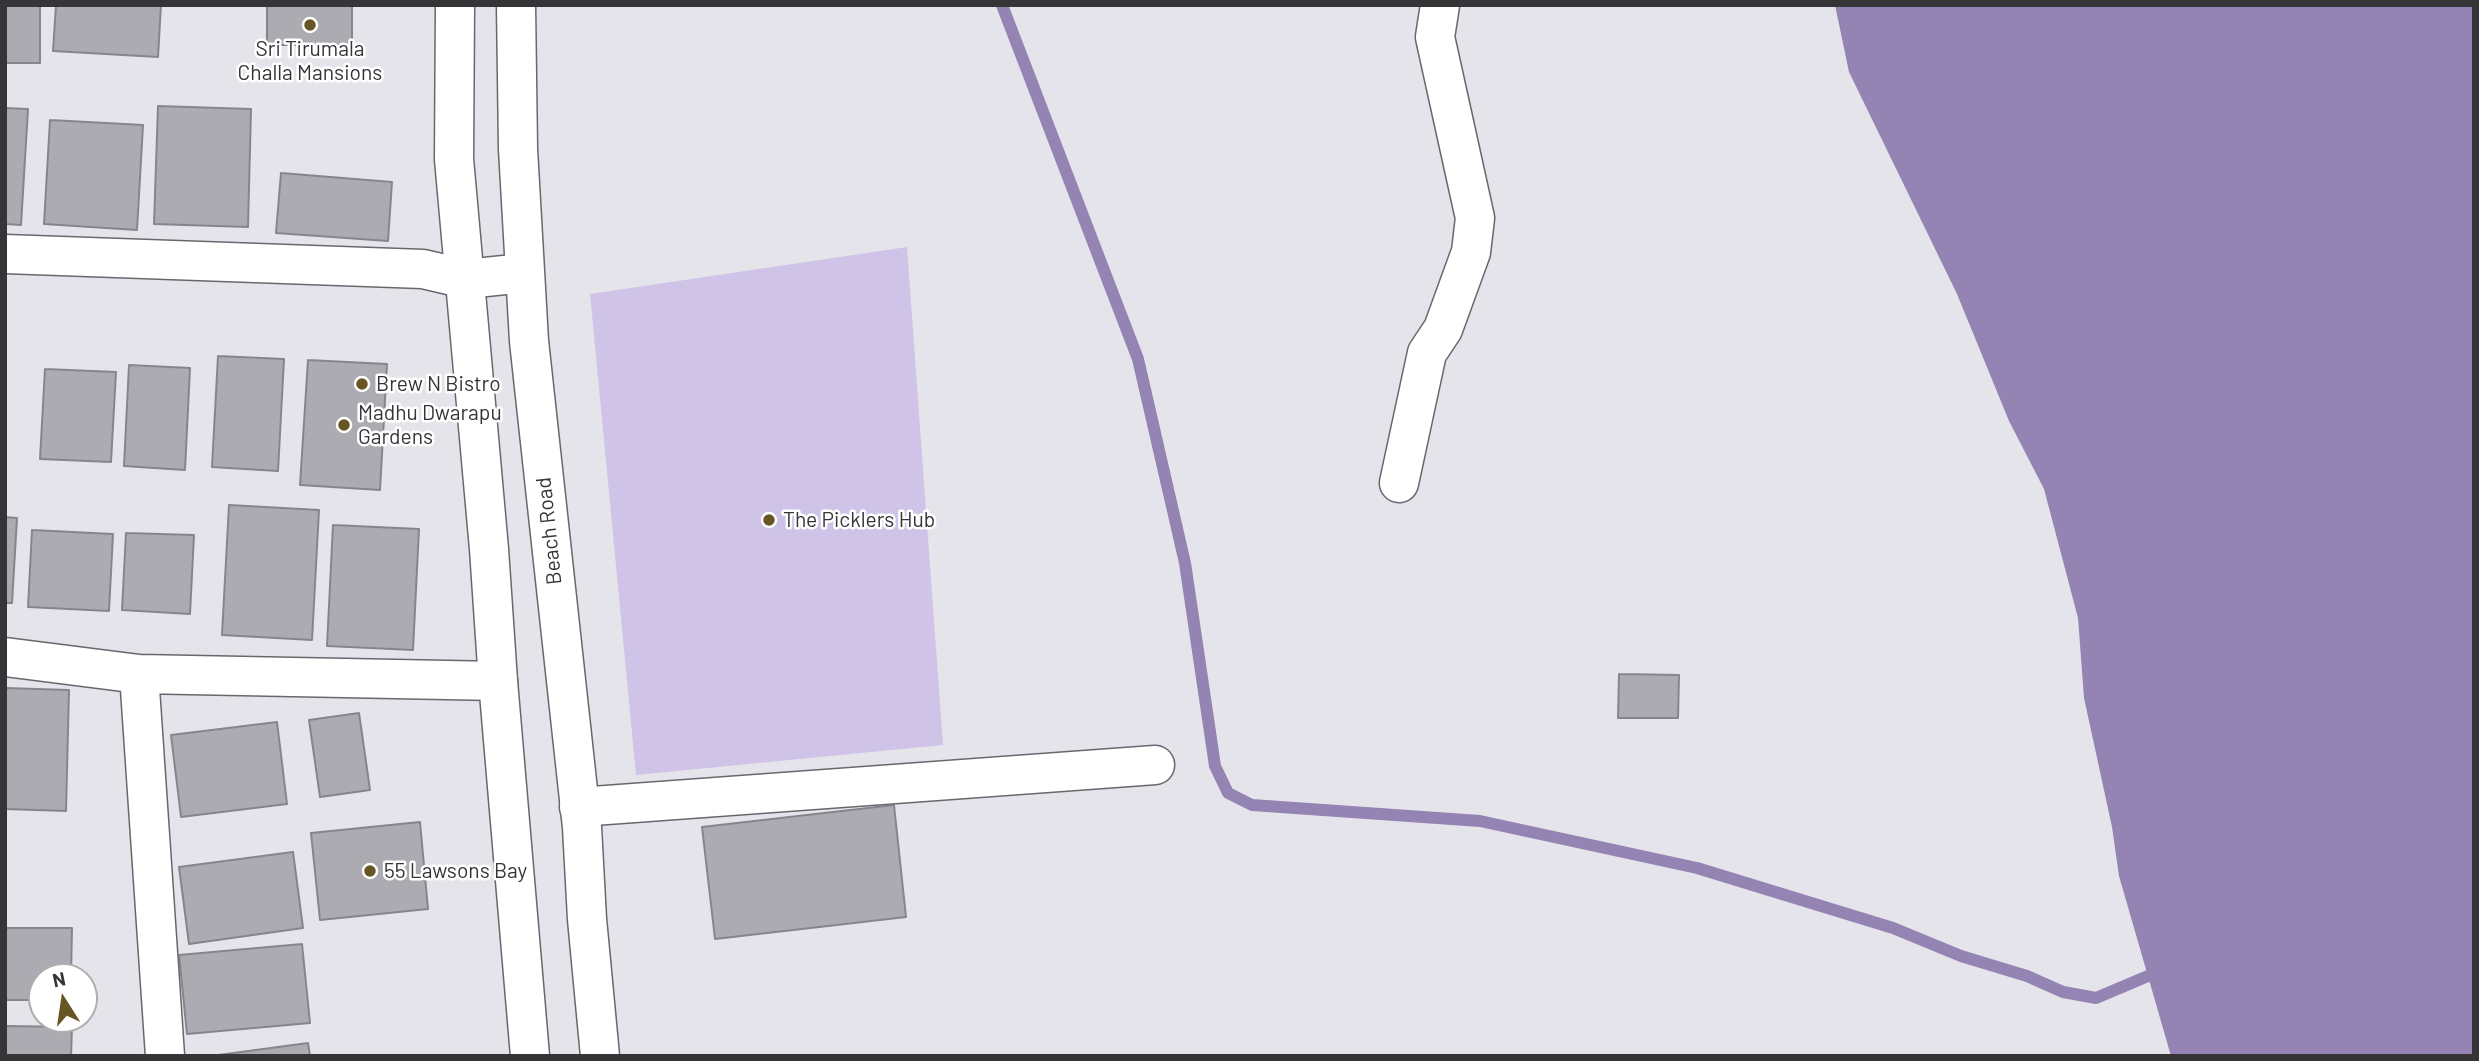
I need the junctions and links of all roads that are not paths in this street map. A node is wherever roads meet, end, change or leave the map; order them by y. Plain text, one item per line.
1 (455, 5) edge
2 (516, 5) edge
3 (1440, 5) edge
4 (5, 254) edge
5 (524, 273) junction
6 (466, 279) junction
7 (1399, 483) dead end
8 (5, 657) edge
9 (139, 674) junction
10 (498, 681) junction
11 (1155, 765) dead end
12 (579, 807) junction
13 (165, 1056) edge
14 (530, 1056) edge
15 (600, 1056) edge

1 - 6 main road
2 - 5 main road, Beach Road
3 - 7 main road
4 - 6 main road
5 - 6 main road
5 - 12 main road, Beach Road
6 - 10 main road
8 - 9 main road
9 - 10 main road
9 - 13 main road
10 - 14 main road
11 - 12 main road
12 - 15 main road, Beach Road

